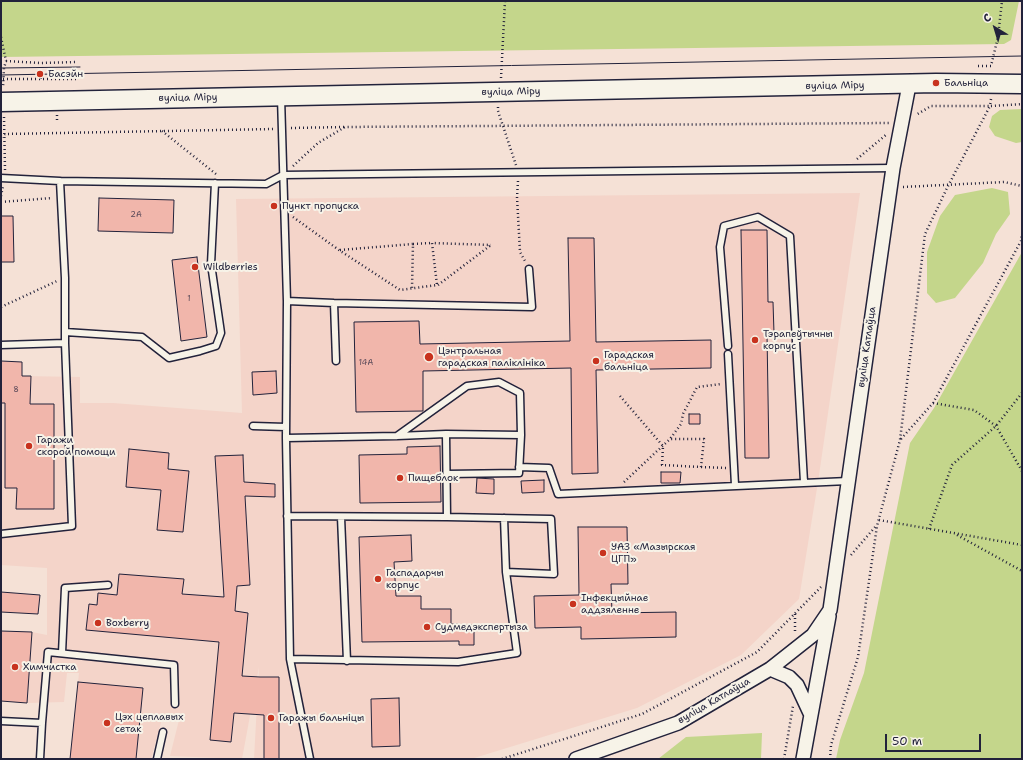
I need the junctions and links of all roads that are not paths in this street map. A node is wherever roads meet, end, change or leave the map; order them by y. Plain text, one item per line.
1 (1022, 84) edge
2 (909, 85) junction
3 (280, 96) junction
4 (2, 102) edge
5 (893, 168) junction
6 (283, 175) junction
7 (3, 178) edge
8 (60, 182) junction
9 (215, 183) junction
10 (529, 269) road end
11 (287, 301) junction
12 (334, 303) junction
13 (65, 332) junction
14 (65, 343) junction
15 (1, 345) edge
16 (728, 346) dead end
17 (728, 354) dead end
18 (336, 362) dead end
19 (253, 426) dead end
20 (286, 427) junction
21 (446, 434) junction
22 (521, 435) junction
23 (397, 436) junction
24 (286, 438) junction
25 (519, 467) junction
26 (447, 474) junction
27 (848, 481) junction
28 (804, 482) junction
29 (735, 485) junction
30 (287, 516) junction
31 (341, 517) junction
32 (447, 518) junction
33 (504, 518) junction
34 (1, 534) edge
35 (506, 572) junction
36 (108, 585) dead end
37 (830, 610) junction
38 (62, 653) junction
39 (290, 659) junction
40 (347, 661) junction
41 (770, 669) junction
42 (175, 704) dead end
43 (811, 716) junction
44 (1, 721) edge
45 (42, 723) junction
46 (163, 732) dead end
47 (40, 759) edge
48 (157, 759) edge
49 (310, 759) edge
50 (576, 759) edge
51 (803, 759) edge

1 - 2 main road, вуліца Міру
2 - 3 main road, вуліца Міру
2 - 5 street, вуліца Катлаўца
3 - 4 main road, вуліца Міру
3 - 6 lane
5 - 6 lane
5 - 27 street, вуліца Катлаўца
6 - 9 lane
6 - 11 lane
7 - 8 lane
8 - 9 lane
8 - 13 lane
9 - 13 lane
10 - 12 lane
11 - 12 lane
11 - 20 lane
12 - 18 lane
13 - 14 lane
14 - 15 lane
14 - 34 lane
16 - 28 lane
17 - 29 lane
19 - 20 lane
20 - 24 lane
21 - 22 lane
21 - 23 lane
21 - 26 lane
22 - 23 lane
22 - 25 lane
23 - 24 lane
24 - 30 lane
25 - 26 lane
25 - 29 lane
26 - 32 lane
27 - 28 lane
27 - 37 street, вуліца Катлаўца
28 - 29 lane
30 - 31 lane
30 - 39 lane
31 - 32 lane
31 - 40 lane
32 - 33 lane
33 - 35 lane
33 - 35 lane
35 - 40 lane
36 - 38 lane
37 - 41 street, вуліца Катлаўца
37 - 43 street, вуліца Катлаўца
38 - 42 lane
38 - 45 lane
39 - 40 lane
39 - 49 lane
41 - 43 street
41 - 50 street, вуліца Катлаўца
43 - 51 street, вуліца Катлаўца
44 - 45 lane
45 - 47 lane
46 - 48 lane

